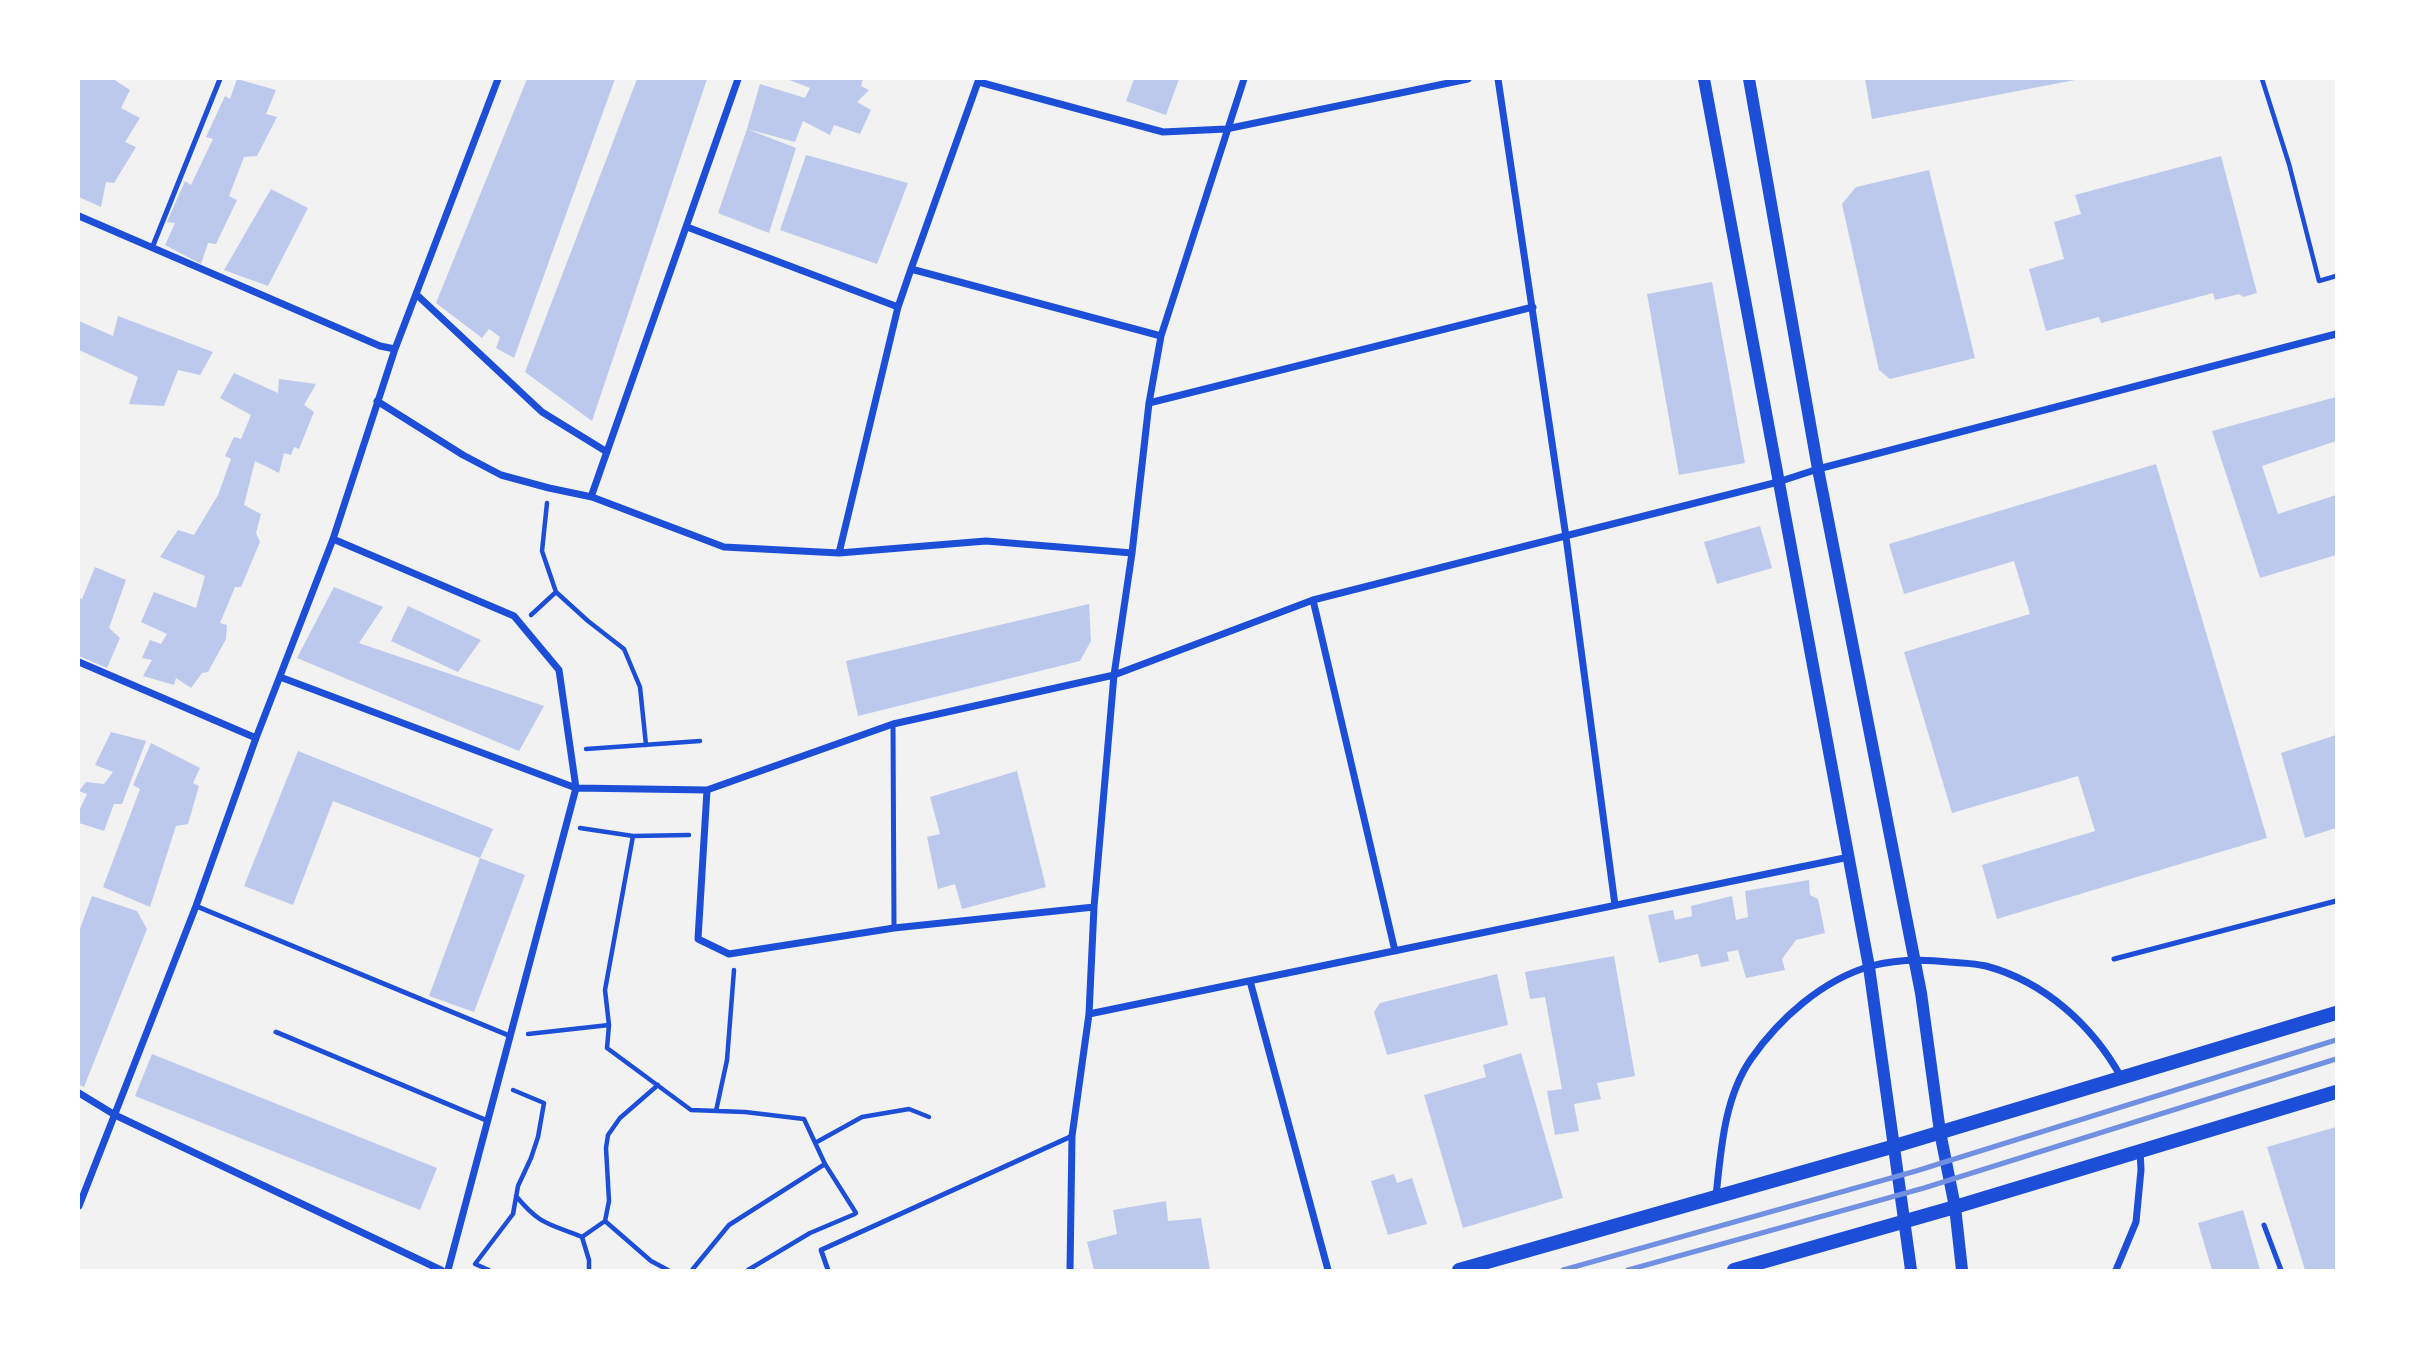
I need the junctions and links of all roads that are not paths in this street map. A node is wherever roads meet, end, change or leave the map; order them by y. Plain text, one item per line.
1 (220, 79) edge
2 (498, 79) edge
3 (738, 79) edge
4 (1244, 79) edge
5 (1468, 79) edge
6 (1498, 79) edge
7 (1704, 79) edge
8 (1749, 79) edge
9 (979, 80) edge
10 (1226, 129) junction
11 (79, 216) edge
12 (687, 227) junction
13 (152, 248) junction
14 (911, 269) junction
15 (417, 295) junction
16 (898, 307) junction
17 (1533, 307) junction
18 (2336, 334) edge
19 (1161, 337) junction
20 (396, 349) junction
21 (377, 401) junction
22 (1149, 403) junction
23 (607, 452) junction
24 (1818, 469) junction
25 (1778, 482) junction
26 (592, 497) junction
27 (1566, 537) junction
28 (333, 539) junction
29 (839, 553) junction
30 (1132, 553) junction
31 (1313, 600) junction
32 (79, 662) edge
33 (1114, 675) junction
34 (280, 677) junction
35 (893, 724) junction
36 (256, 738) junction
37 (576, 788) junction
38 (707, 790) junction
39 (1849, 857) junction
40 (2336, 901) edge
41 (1615, 905) junction
42 (196, 906) junction
43 (1094, 906) junction
44 (894, 928) junction
45 (1395, 951) junction
46 (1914, 958) junction
47 (2114, 959) dead end
48 (1869, 967) junction
49 (1250, 981) junction
50 (2336, 1013) edge
51 (1089, 1014) junction
52 (276, 1032) dead end
53 (510, 1036) junction
54 (2121, 1078) junction
55 (2336, 1092) edge
56 (79, 1093) edge
57 (116, 1115) junction
58 (488, 1121) junction
59 (1940, 1132) junction
60 (1072, 1136) junction
61 (1895, 1146) junction
62 (2140, 1150) junction
63 (1716, 1197) junction
64 (79, 1206) edge
65 (1955, 1207) junction
66 (1906, 1220) junction
67 (2264, 1225) dead end
68 (441, 1270) edge
69 (448, 1270) edge
70 (828, 1270) edge
71 (1070, 1270) edge
72 (1328, 1270) edge
73 (1460, 1270) edge
74 (1738, 1270) edge
75 (1911, 1270) edge
76 (1962, 1270) edge
77 (2116, 1270) edge
78 (2281, 1270) edge

1 - 13 lane
2 - 15 street
3 - 12 street
4 - 10 street
5 - 10 street
6 - 17 street
7 - 25 street
8 - 24 street
9 - 10 street
9 - 14 street
10 - 19 street
11 - 13 street
12 - 16 street
12 - 23 street
13 - 20 street
14 - 16 street
14 - 19 street
15 - 20 street
15 - 23 street
16 - 29 street
17 - 22 street
17 - 27 street
18 - 24 street
19 - 22 street
20 - 21 street
21 - 26 street
21 - 28 street
22 - 30 street
23 - 26 street
24 - 25 street
24 - 46 street
25 - 27 street
25 - 39 street
26 - 29 street
27 - 31 street
27 - 41 street
28 - 34 street
28 - 37 street
29 - 30 street
30 - 33 street
31 - 33 street
31 - 45 street
32 - 36 street
33 - 35 street
33 - 43 street
34 - 36 street
34 - 37 street
35 - 38 street
35 - 44 lane
36 - 42 street
37 - 38 street
37 - 53 street
38 - 44 street
39 - 41 street
39 - 48 street
40 - 47 lane
41 - 45 street
42 - 53 lane
42 - 57 street
43 - 44 street
43 - 51 street
45 - 49 street
46 - 48 street
46 - 54 street
46 - 59 street
48 - 61 street
48 - 63 street
49 - 51 street
49 - 72 street
50 - 54 main road
51 - 60 street
52 - 58 lane
53 - 58 street
54 - 59 main road
55 - 62 main road
56 - 57 street
57 - 64 street
57 - 68 street
58 - 69 street
59 - 61 main road
59 - 65 street
60 - 70 lane
60 - 71 street
61 - 63 main road
61 - 66 street
62 - 65 main road
62 - 77 street
63 - 73 main road
65 - 66 main road
65 - 76 street
66 - 74 main road
66 - 75 street
67 - 78 lane

